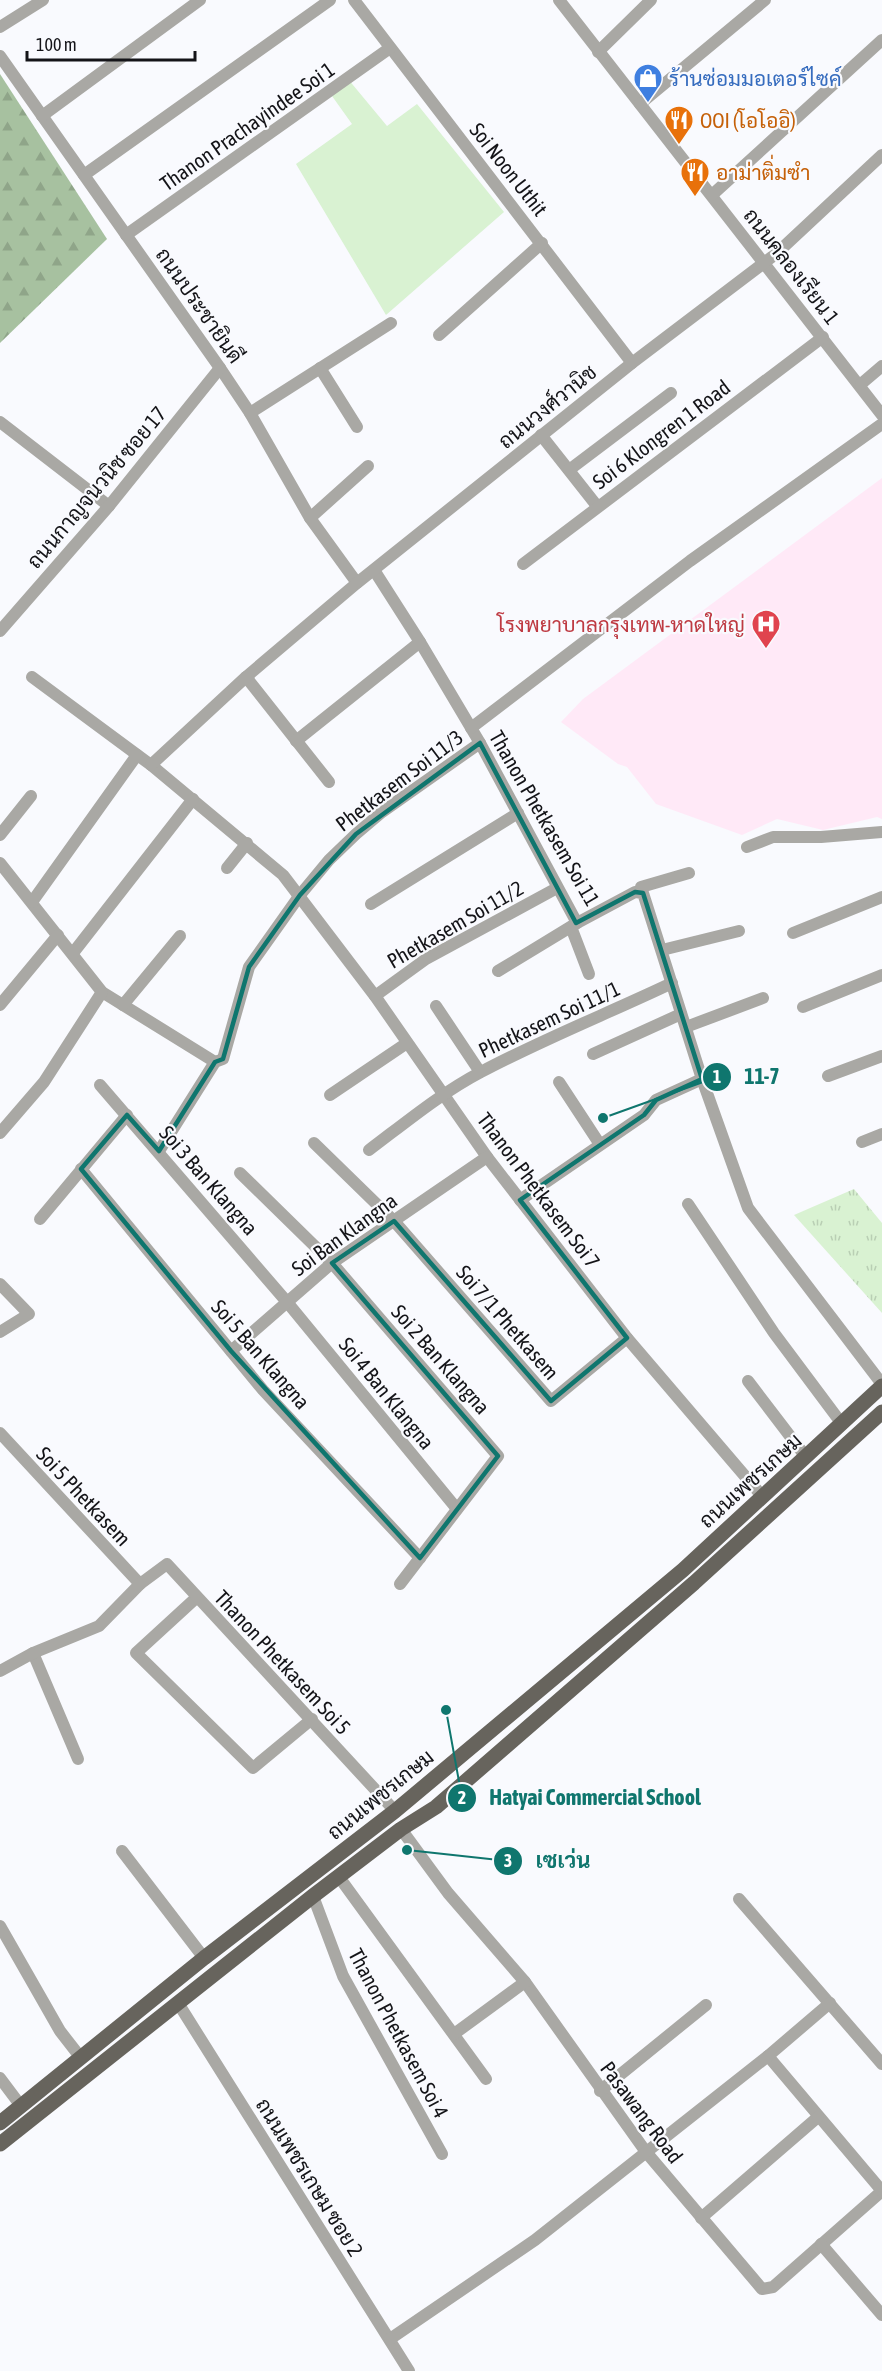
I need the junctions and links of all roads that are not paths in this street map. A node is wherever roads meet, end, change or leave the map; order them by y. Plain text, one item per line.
1 (43, 0) edge
2 (200, 0) edge
3 (330, 0) edge
4 (354, 0) edge
5 (559, 0) edge
6 (651, 0) edge
7 (765, 0) edge
8 (0, 27) edge
9 (882, 40) edge
10 (390, 48) junction
11 (598, 52) junction
12 (0, 56) edge
13 (640, 104) junction
14 (42, 116) junction
15 (882, 155) edge
16 (84, 175) junction
17 (712, 195) junction
18 (126, 235) junction
19 (542, 243) junction
20 (763, 261) junction
21 (391, 323) dead end
22 (439, 335) dead end
23 (823, 338) junction
24 (632, 363) junction
25 (882, 366) edge
26 (220, 368) junction
27 (320, 368) junction
28 (861, 384) junction
29 (671, 393) dead end
30 (250, 412) junction
31 (882, 415) edge
32 (0, 422) edge
33 (882, 424) edge
34 (357, 427) dead end
35 (541, 435) junction
36 (368, 466) dead end
37 (569, 470) junction
38 (109, 506) junction
39 (597, 506) junction
40 (310, 518) junction
41 (523, 564) dead end
42 (374, 570) junction
43 (357, 584) junction
44 (1, 629) edge
45 (420, 642) junction
46 (32, 677) dead end
47 (246, 677) junction
48 (471, 728) junction
49 (296, 741) junction
50 (480, 743) junction
51 (137, 754) junction
52 (152, 765) junction
53 (329, 782) dead end
54 (31, 796) dead end
55 (193, 799) junction
56 (518, 813) junction
57 (882, 832) edge
58 (0, 835) edge
59 (247, 843) junction
60 (747, 847) dead end
61 (227, 868) dead end
62 (3, 872) edge
63 (688, 873) dead end
64 (641, 887) junction
65 (557, 888) junction
66 (300, 895) junction
67 (882, 897) edge
68 (32, 902) junction
69 (371, 904) dead end
70 (574, 925) junction
71 (739, 931) dead end
72 (793, 933) dead end
73 (58, 935) junction
74 (180, 936) dead end
75 (662, 950) junction
76 (73, 953) junction
77 (498, 970) dead end
78 (588, 974) dead end
79 (882, 975) edge
80 (672, 983) junction
81 (102, 992) junction
82 (375, 996) junction
83 (764, 998) dead end
84 (0, 1005) edge
85 (123, 1005) junction
86 (436, 1006) dead end
87 (803, 1007) dead end
88 (681, 1014) junction
89 (686, 1027) junction
90 (407, 1043) junction
91 (593, 1054) dead end
92 (882, 1056) edge
93 (215, 1062) junction
94 (480, 1072) junction
95 (828, 1076) dead end
96 (702, 1079) junction
97 (559, 1082) dead end
98 (100, 1085) dead end
99 (330, 1095) dead end
100 (444, 1095) junction
101 (127, 1115) junction
102 (0, 1133) edge
103 (882, 1134) edge
104 (862, 1142) dead end
105 (314, 1143) dead end
106 (599, 1143) junction
107 (369, 1150) dead end
108 (159, 1151) junction
109 (487, 1157) junction
110 (81, 1169) junction
111 (240, 1173) dead end
112 (520, 1200) junction
113 (688, 1204) dead end
114 (40, 1219) dead end
115 (394, 1221) junction
116 (332, 1263) junction
117 (0, 1284) edge
118 (287, 1302) junction
119 (0, 1332) edge
120 (627, 1338) junction
121 (231, 1351) junction
122 (748, 1381) dead end
123 (882, 1385) edge
124 (882, 1412) edge
125 (842, 1424) junction
126 (0, 1433) edge
127 (5, 1447) edge
128 (806, 1457) junction
129 (762, 1496) junction
130 (457, 1509) junction
131 (420, 1557) junction
132 (683, 1570) junction
133 (694, 1582) junction
134 (140, 1584) junction
135 (400, 1584) dead end
136 (196, 1598) junction
137 (33, 1653) junction
138 (0, 1671) edge
139 (312, 1719) junction
140 (78, 1759) dead end
141 (395, 1811) junction
142 (401, 1829) junction
143 (122, 1851) dead end
144 (339, 1877) junction
145 (313, 1896) junction
146 (739, 1899) dead end
147 (0, 1926) edge
148 (204, 1958) junction
149 (525, 1982) junction
150 (830, 2002) junction
151 (178, 2003) junction
152 (706, 2005) dead end
153 (454, 2034) junction
154 (768, 2056) junction
155 (81, 2058) junction
156 (882, 2064) edge
157 (0, 2078) edge
158 (486, 2079) dead end
159 (56, 2090) junction
160 (600, 2091) junction
161 (21, 2106) junction
162 (818, 2117) junction
163 (0, 2123) edge
164 (0, 2144) edge
165 (646, 2152) junction
166 (442, 2154) dead end
167 (882, 2191) edge
168 (701, 2218) junction
169 (821, 2244) junction
170 (882, 2315) edge
171 (390, 2339) junction
172 (409, 2371) edge

1 - 8 street
2 - 14 street
3 - 16 street
4 - 10 street, Soi Noon Uthit
5 - 11 street, ถนนคลองเรียน 1
6 - 11 street
7 - 13 street
9 - 17 street
10 - 18 street, Thanon Prachayindee Soi 1
10 - 19 street, Soi Noon Uthit
11 - 13 street, ถนนคลองเรียน 1
12 - 14 street, ถนนประชายินดี
13 - 17 street, ถนนคลองเรียน 1
14 - 16 street, ถนนประชายินดี
15 - 20 street, ถนนวงศ์วานิช
16 - 18 street, ถนนประชายินดี
17 - 20 street, ถนนคลองเรียน 1
18 - 26 street, ถนนประชายินดี
19 - 22 street
19 - 24 street, Soi Noon Uthit
20 - 23 street, ถนนคลองเรียน 1
20 - 24 street, ถนนวงศ์วานิช
21 - 27 street
23 - 28 street, ถนนคลองเรียน 1
23 - 39 street, Soi 6 Klongren 1 Road
24 - 35 street, ถนนวงศ์วานิช
25 - 28 street
26 - 30 street, ถนนประชายินดี
26 - 38 street, ถนนกาญจนวนิช ซอย 17
27 - 30 street
27 - 34 street
28 - 31 street, ถนนคลองเรียน 1
29 - 37 street
30 - 40 street, ถนนประชายินดี
32 - 38 street
33 - 48 street
35 - 37 street
35 - 42 street, ถนนวงศ์วานิช
36 - 40 street
37 - 39 street
38 - 44 street, ถนนกาญจนวนิช ซอย 17
39 - 41 street, Soi 6 Klongren 1 Road
40 - 43 street, ถนนประชายินดี
42 - 43 street, ถนนวงศ์วานิช
42 - 45 street, Thanon Phetkasem Soi 11
43 - 47 street, ถนนวงศ์วานิช
45 - 48 street, Thanon Phetkasem Soi 11
45 - 49 street
46 - 51 street, Thanon Phetkasem Soi 7
47 - 49 street
47 - 52 street, ถนนวงศ์วานิช
48 - 50 street, Thanon Phetkasem Soi 11
49 - 53 street
50 - 56 street, Thanon Phetkasem Soi 11
50 - 66 street, Phetkasem Soi 11/3
51 - 52 street, Thanon Phetkasem Soi 7
51 - 68 street
52 - 55 street, Thanon Phetkasem Soi 7
54 - 58 street
55 - 59 street, Thanon Phetkasem Soi 7
55 - 76 street
56 - 65 street, Thanon Phetkasem Soi 11
56 - 69 street
57 - 60 street
59 - 61 street
59 - 66 street, Thanon Phetkasem Soi 7
62 - 68 street
63 - 64 street, Thanon Phetkasem Soi 11
64 - 70 street, Thanon Phetkasem Soi 11
64 - 75 street
65 - 70 street, Thanon Phetkasem Soi 11
65 - 82 street, Phetkasem Soi 11/2
66 - 82 street, Thanon Phetkasem Soi 7
66 - 93 street, Phetkasem Soi 11/3
67 - 72 street
68 - 73 street
70 - 77 street
70 - 78 street
71 - 75 street
73 - 76 street
73 - 84 street
74 - 85 street
75 - 80 street
76 - 81 street
79 - 87 street
80 - 88 street
80 - 94 street, Phetkasem Soi 11/1
81 - 85 street
81 - 102 street
82 - 90 street, Thanon Phetkasem Soi 7
83 - 89 street
85 - 93 street
86 - 94 street
88 - 89 street
88 - 91 street
89 - 96 street
90 - 99 street
90 - 100 street, Thanon Phetkasem Soi 7
92 - 95 street
93 - 108 street, Phetkasem Soi 11/3
94 - 100 street, Phetkasem Soi 11/1
96 - 106 street
96 - 123 street
97 - 106 street
98 - 101 street, Soi 3 Ban Klangna
100 - 107 street, Phetkasem Soi 11/1
100 - 109 street, Thanon Phetkasem Soi 7
101 - 108 street, Soi 3 Ban Klangna
101 - 110 street
103 - 104 street
105 - 115 street
106 - 112 street
108 - 118 street, Soi 3 Ban Klangna
109 - 112 street, Thanon Phetkasem Soi 7
109 - 115 street, Soi Ban Klangna
110 - 114 street
110 - 121 street, Soi 5 Ban Klangna
111 - 116 street, Soi 2 Ban Klangna
112 - 120 street, Thanon Phetkasem Soi 7
113 - 125 street
115 - 116 street, Soi Ban Klangna
115 - 120 street, Soi 7/1 Phetkasem
116 - 118 street, Soi Ban Klangna
116 - 130 street, Soi 2 Ban Klangna
117 - 119 street
118 - 121 street, Soi Ban Klangna
118 - 130 street, Soi 4 Ban Klangna
120 - 129 street, Thanon Phetkasem Soi 7
121 - 131 street, Soi 5 Ban Klangna
122 - 128 street
123 - 125 main road, ถนนเพชรเกษม
124 - 133 main road, ถนนเพชรเกษม
125 - 128 main road, ถนนเพชรเกษม
126 - 127 street, Soi 5 Phetkasem
127 - 134 street, Soi 5 Phetkasem
128 - 129 main road, ถนนเพชรเกษม
129 - 132 main road, ถนนเพชรเกษม
130 - 131 street, Soi 2 Ban Klangna
131 - 135 street, Soi 2 Ban Klangna
132 - 133 main road
132 - 141 main road, ถนนเพชรเกษม
133 - 142 main road, ถนนเพชรเกษม
134 - 136 street, Thanon Phetkasem Soi 5
134 - 137 street
136 - 139 street, Thanon Phetkasem Soi 5
136 - 139 street
137 - 138 street
137 - 140 street
139 - 141 street, Thanon Phetkasem Soi 5
141 - 148 main road, ถนนเพชรเกษม
142 - 144 main road, ถนนเพชรเกษม
142 - 149 street, Pasawang Road
143 - 148 street
144 - 145 main road, ถนนเพชรเกษม
144 - 153 street
145 - 151 main road, ถนนเพชรเกษม
145 - 166 street, Thanon Phetkasem Soi 4
146 - 150 street
147 - 155 street
148 - 155 main road, ถนนเพชรเกษม
149 - 153 street
149 - 160 street, Pasawang Road
150 - 154 street
150 - 156 street
151 - 159 main road, ถนนเพชรเกษม
151 - 171 street, ถนนเพชรเกษม ซอย 2
152 - 160 street
153 - 158 street
154 - 162 street
154 - 165 street
155 - 159 main road, ถนนเพชรเกษม
157 - 161 street
159 - 161 main road, ถนนเพชรเกษม
159 - 164 main road, ถนนเพชรเกษม
160 - 165 street, Pasawang Road
161 - 163 main road, ถนนเพชรเกษม
162 - 167 street
162 - 168 street
165 - 168 street, Pasawang Road
165 - 171 street
167 - 169 street, Pasawang Road
168 - 169 street, Pasawang Road
169 - 170 street
171 - 172 street, ถนนเพชรเกษม ซอย 2

